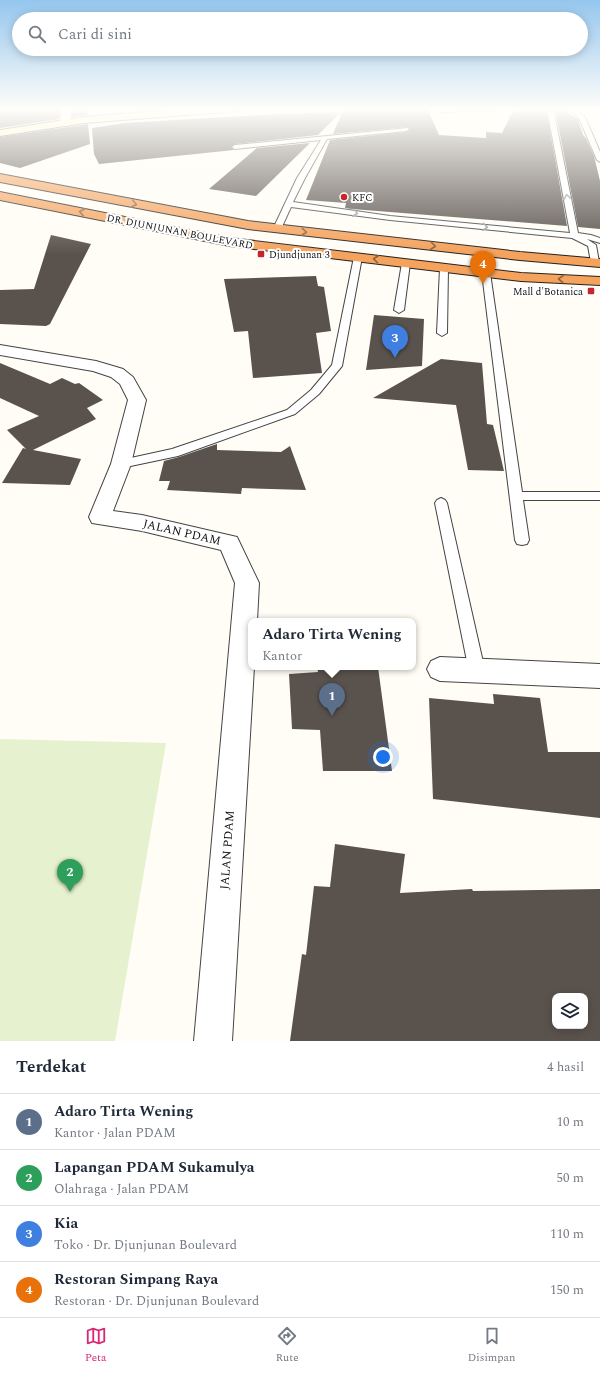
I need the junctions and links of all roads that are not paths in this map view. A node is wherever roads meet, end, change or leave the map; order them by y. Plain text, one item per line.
1 (314, 157) edge
2 (559, 157) edge
3 (0, 178) edge
4 (0, 196) edge
5 (289, 204) junction
6 (277, 229) junction
7 (575, 236) junction
8 (600, 241) edge
9 (358, 257) junction
10 (598, 262) edge
11 (406, 263) junction
12 (444, 268) junction
13 (486, 273) junction
14 (600, 281) edge
15 (399, 310) dead end
16 (442, 333) dead end
17 (0, 350) edge
18 (121, 464) junction
19 (516, 496) junction
20 (600, 496) edge
21 (441, 503) dead end
22 (522, 540) dead end
23 (440, 669) dead end
24 (477, 671) junction
25 (600, 676) edge
26 (213, 1041) edge

1 - 5 lane
7 -> 2 lane
3 -> 6 highway, DR. DJUNJUNAN BOULEVARD
9 -> 4 highway, DR. DJUNJUNAN BOULEVARD
5 - 6 lane
5 -> 7 lane
6 -> 10 highway, DR. DJUNJUNAN BOULEVARD
7 - 8 lane
7 - 10 lane
11 -> 9 highway, DR. DJUNJUNAN BOULEVARD
9 - 18 lane
11 - 12 highway, DR. DJUNJUNAN BOULEVARD
11 - 15 lane
12 - 13 highway, DR. DJUNJUNAN BOULEVARD
12 - 16 lane
14 -> 13 highway, DR. DJUNJUNAN BOULEVARD
13 - 19 lane
17 - 18 street, JALAN PDAM
18 - 26 street, JALAN PDAM
19 - 20 lane
19 - 22 lane
21 - 24 lane
23 - 24 street
24 - 25 street

